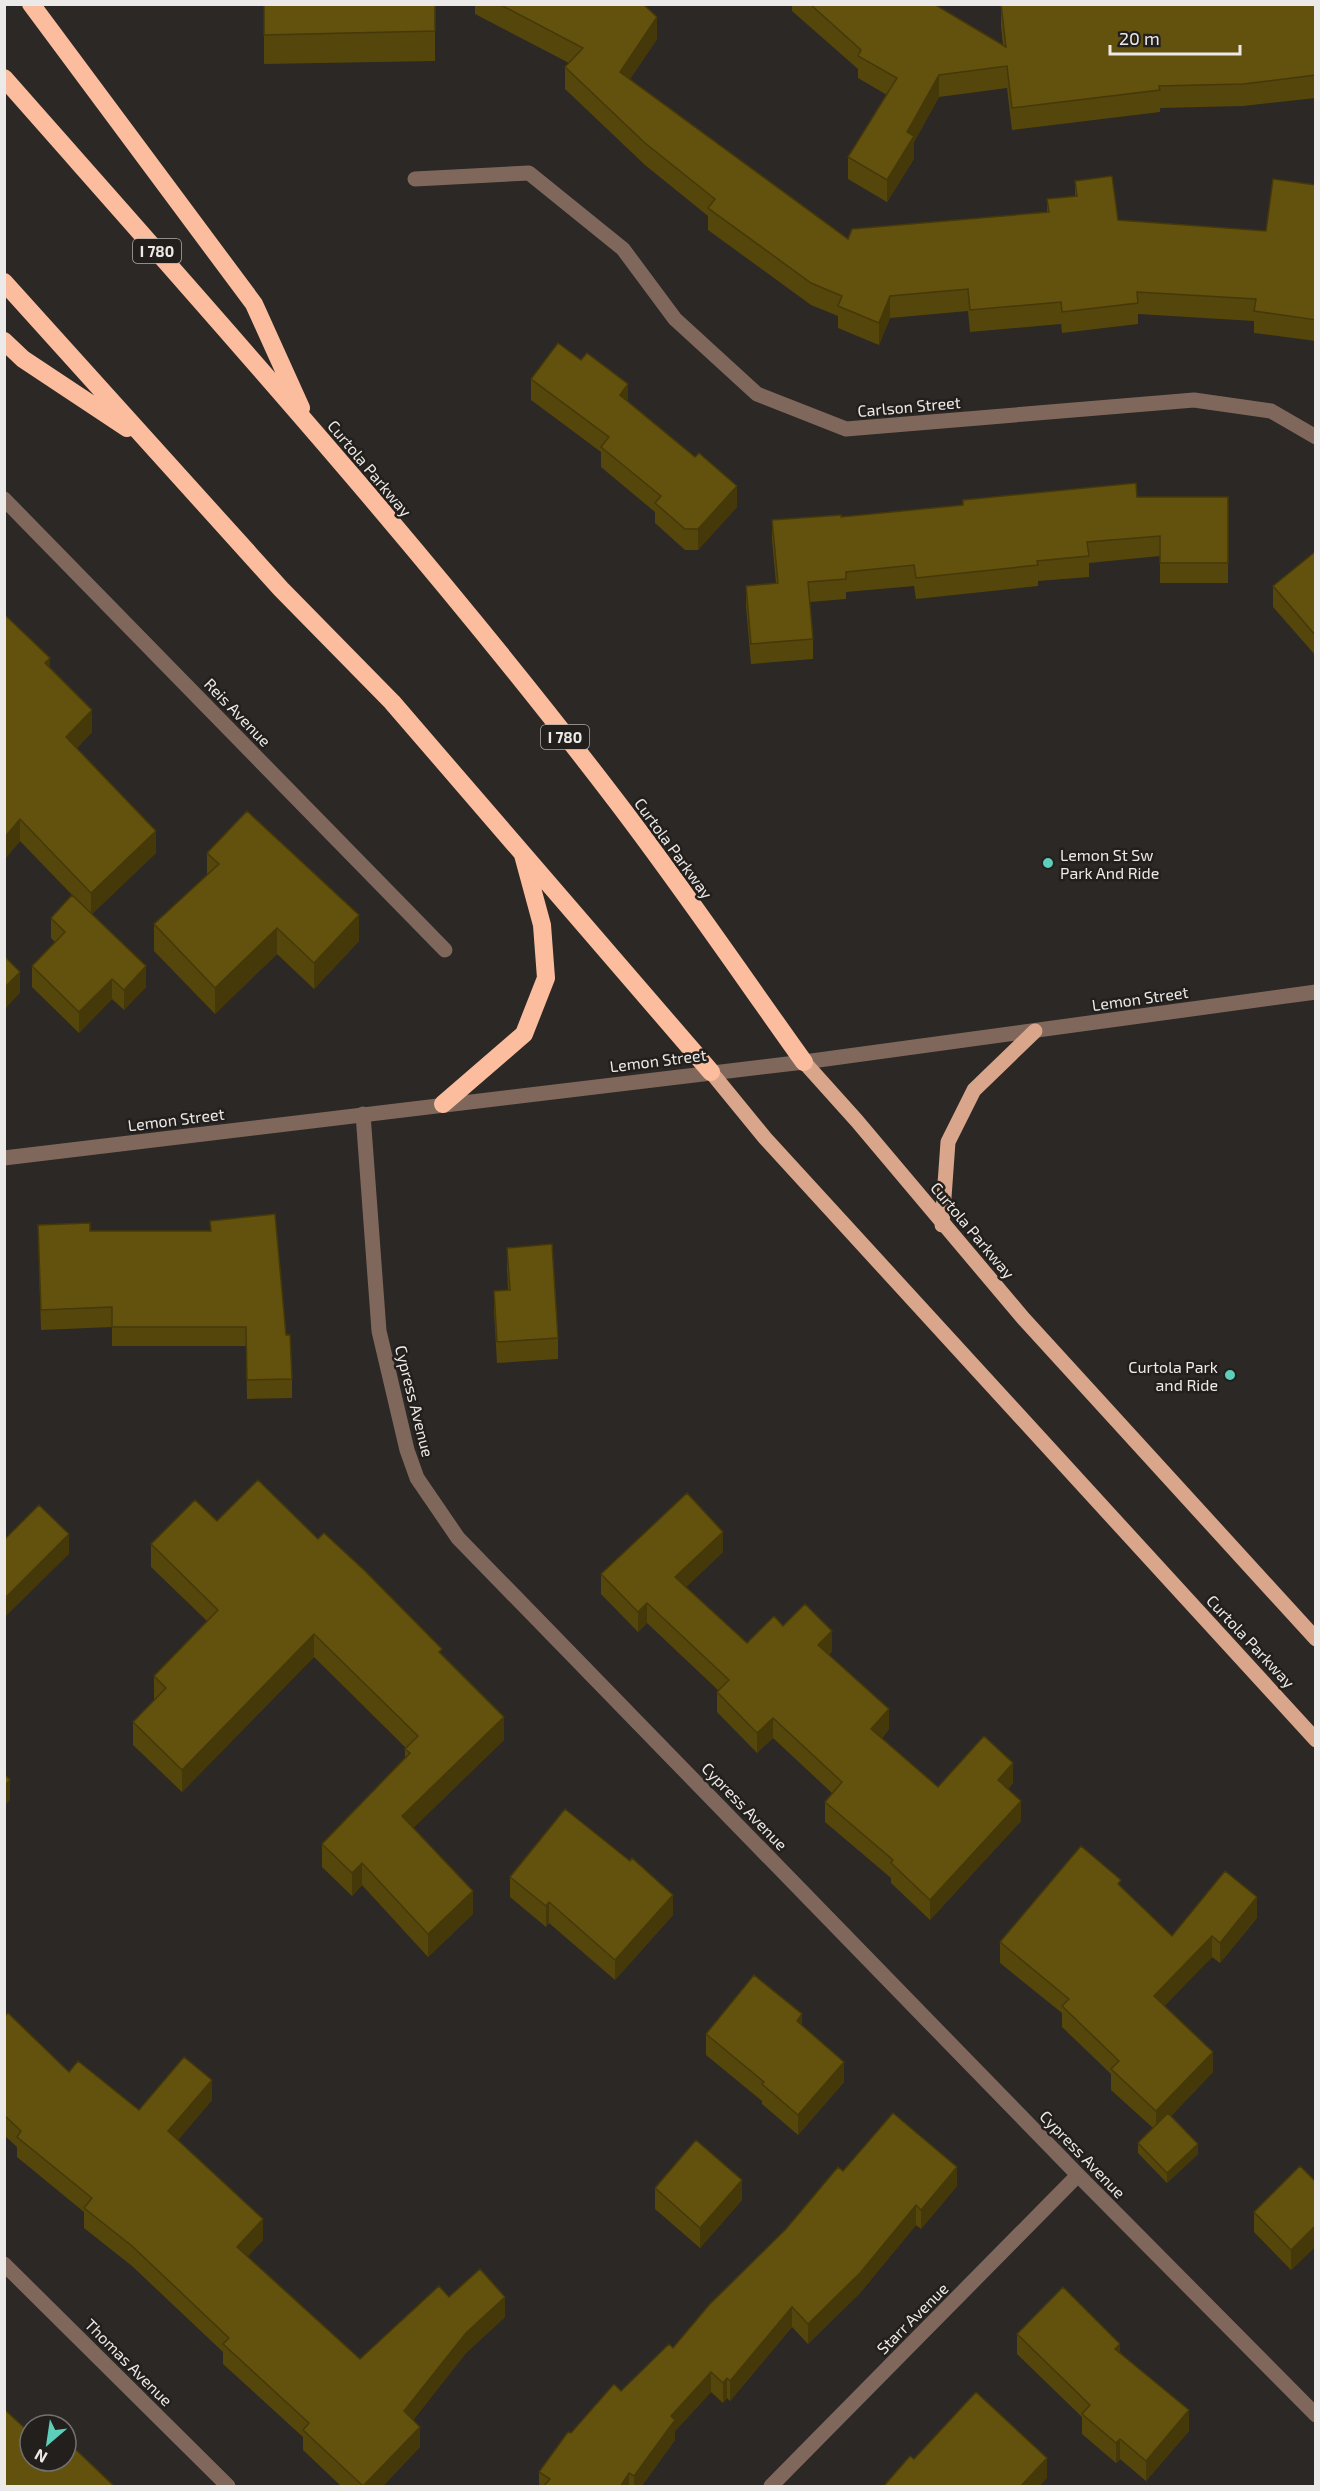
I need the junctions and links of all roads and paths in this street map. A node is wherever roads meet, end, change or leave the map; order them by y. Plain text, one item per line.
1 (31, 4) edge
2 (4, 78) edge
3 (415, 179) dead end
4 (4, 282) edge
5 (4, 341) edge
6 (309, 426) junction
7 (1316, 437) edge
8 (151, 444) junction
9 (4, 499) edge
10 (522, 851) junction
11 (445, 950) dead end
12 (1316, 992) edge
13 (1035, 1032) junction
14 (804, 1062) junction
15 (711, 1072) junction
16 (443, 1104) junction
17 (363, 1114) junction
18 (4, 1158) edge
19 (942, 1224) junction
20 (1316, 1639) edge
21 (1316, 1740) edge
22 (1078, 2175) junction
23 (4, 2264) edge
24 (1316, 2415) edge
25 (228, 2487) edge
26 (771, 2487) edge

1 - 6 highway
2 - 6 highway, Curtola Parkway / I 780
3 - 7 street, Carlson Street
4 - 8 highway, Curtola Parkway
5 - 8 highway
6 - 14 highway, Curtola Parkway / I 780
8 - 10 highway, Curtola Parkway
9 - 11 street, Reis Avenue
10 - 15 highway, Curtola Parkway
10 - 16 highway
12 - 13 street, Lemon Street
13 - 14 street, Lemon Street
13 - 19 main road
14 - 15 street, Lemon Street
14 - 19 main road, Curtola Parkway
15 - 16 street, Lemon Street
15 - 21 main road, Curtola Parkway
16 - 17 street, Lemon Street
17 - 18 street, Lemon Street
17 - 22 street, Cypress Avenue
19 - 20 main road, Curtola Parkway
22 - 24 street, Cypress Avenue
22 - 26 street, Starr Avenue
23 - 25 street, Thomas Avenue

